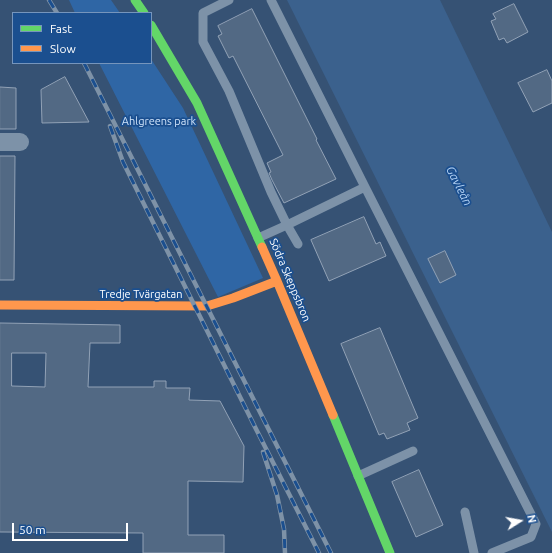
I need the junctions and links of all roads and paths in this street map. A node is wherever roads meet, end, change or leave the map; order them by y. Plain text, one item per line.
1 (135, 0) edge
2 (229, 0) edge
3 (272, 0) edge
4 (143, 12) edge
5 (152, 27) edge
6 (0, 142) edge
7 (20, 142) dead end
8 (365, 187) junction
9 (287, 225) junction
10 (258, 238) junction
11 (298, 244) dead end
12 (278, 281) junction
13 (0, 305) edge
14 (413, 451) dead end
15 (358, 476) junction
16 (465, 512) dead end
17 (390, 553) edge
18 (474, 553) edge
19 (493, 553) edge

1 - 4 street
2 - 9 lane
3 - 8 lane
5 - 10 street, Södra Skeppsbron
6 - 7 street
8 - 9 lane
8 - 19 lane
9 - 10 lane
9 - 11 lane
10 - 12 street, Södra Skeppsbron
12 - 13 street, Tredje Tvärgatan
12 - 15 street, Södra Skeppsbron
14 - 15 lane
15 - 17 street, Södra Skeppsbron
16 - 18 lane

